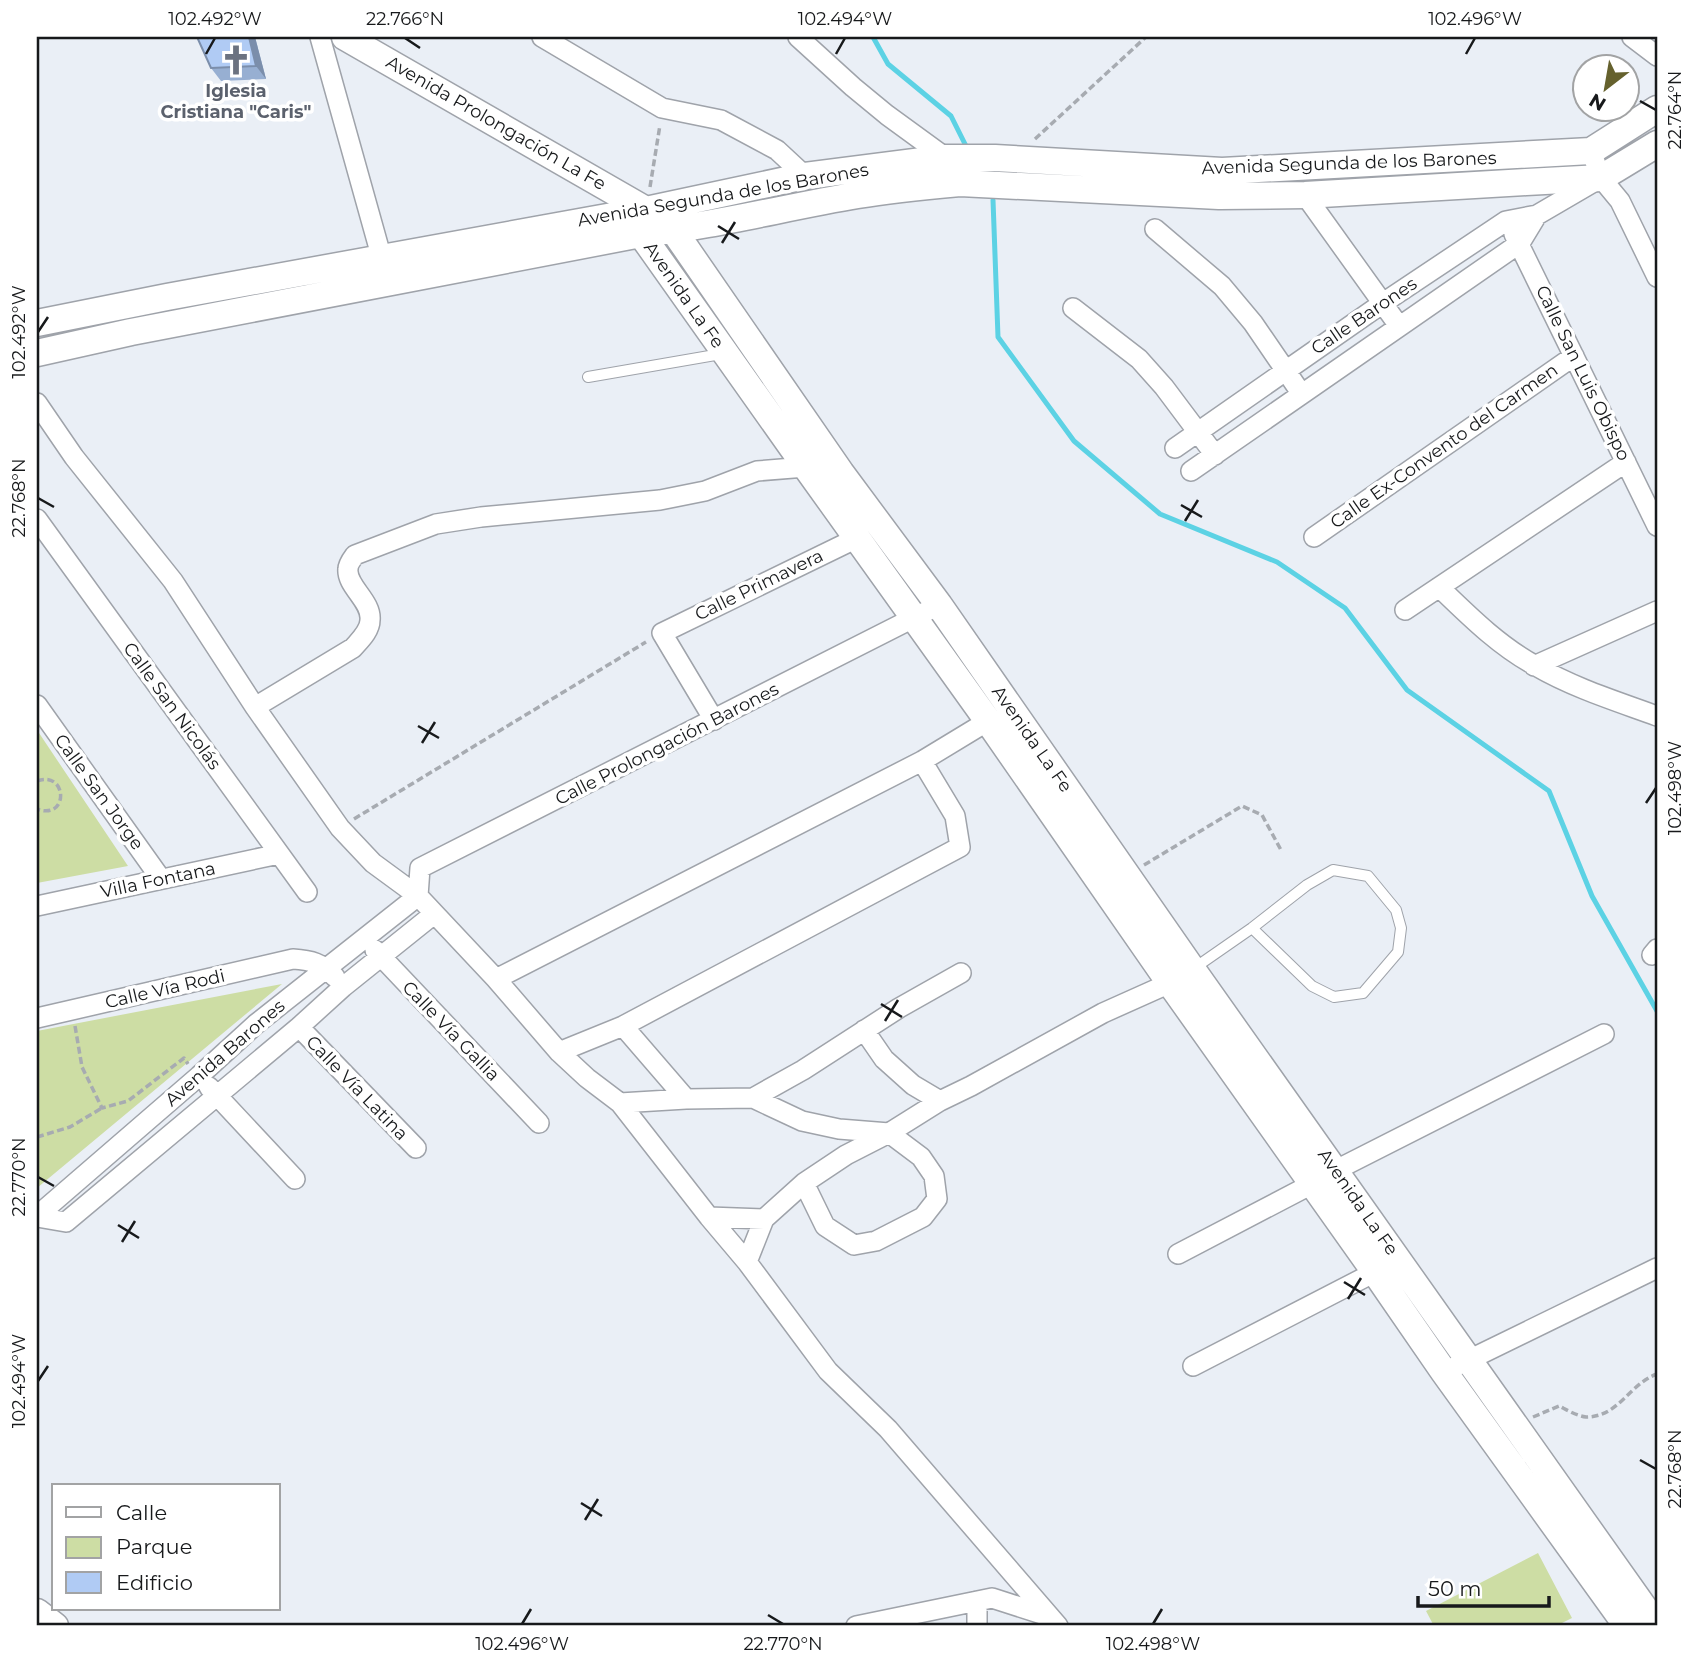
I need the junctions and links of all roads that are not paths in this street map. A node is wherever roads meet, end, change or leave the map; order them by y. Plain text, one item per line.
1 (320, 37) edge
2 (345, 37) edge
3 (542, 37) edge
4 (798, 37) edge
5 (1632, 37) edge
6 (1657, 56) edge
7 (1657, 109) edge
8 (1657, 144) edge
9 (1591, 151) junction
10 (946, 158) junction
11 (805, 176) junction
12 (1601, 178) junction
13 (1305, 195) junction
14 (1537, 215) junction
15 (1506, 221) junction
16 (644, 222) junction
17 (1155, 229) dead end
18 (674, 230) junction
19 (1520, 243) junction
20 (382, 259) junction
21 (1657, 276) edge
22 (1382, 303) junction
23 (1073, 308) dead end
24 (39, 320) edge
25 (1399, 326) junction
26 (37, 352) edge
27 (725, 353) junction
28 (1574, 356) junction
29 (1285, 371) junction
30 (588, 377) dead end
31 (1301, 393) junction
32 (37, 403) edge
33 (1199, 432) junction
34 (1175, 449) dead end
35 (1215, 454) junction
36 (1626, 462) junction
37 (806, 467) junction
38 (1191, 471) dead end
39 (841, 472) junction
40 (37, 519) edge
41 (1657, 526) edge
42 (1314, 537) dead end
43 (856, 538) junction
44 (1439, 587) junction
45 (939, 605) junction
46 (1405, 610) dead end
47 (1657, 611) edge
48 (914, 619) junction
49 (1534, 666) junction
50 (37, 705) edge
51 (255, 707) junction
52 (1657, 716) edge
53 (714, 720) junction
54 (988, 721) junction
55 (922, 761) junction
56 (279, 854) junction
57 (161, 879) junction
58 (307, 892) dead end
59 (418, 897) junction
60 (37, 906) edge
61 (434, 914) junction
62 (1252, 928) junction
63 (365, 938) junction
64 (382, 957) junction
65 (327, 968) junction
66 (1192, 969) junction
67 (961, 973) dead end
68 (496, 979) junction
69 (1170, 983) junction
70 (343, 987) junction
71 (37, 1018) edge
72 (623, 1026) junction
73 (299, 1027) junction
74 (864, 1030) junction
75 (1604, 1034) dead end
76 (559, 1052) junction
77 (199, 1076) junction
78 (217, 1096) junction
79 (753, 1098) junction
80 (686, 1099) junction
81 (940, 1101) junction
82 (620, 1103) junction
83 (539, 1123) dead end
84 (889, 1133) junction
85 (416, 1148) dead end
86 (1336, 1170) junction
87 (295, 1179) dead end
88 (804, 1183) junction
89 (1312, 1184) junction
90 (37, 1216) edge
91 (709, 1217) junction
92 (764, 1219) junction
93 (1178, 1254) dead end
94 (747, 1262) junction
95 (1657, 1268) edge
96 (1375, 1272) junction
97 (1469, 1360) junction
98 (1194, 1366) dead end
99 (1444, 1372) junction
100 (977, 1601) junction
101 (37, 1612) edge
102 (1053, 1621) edge
103 (55, 1626) edge
104 (856, 1626) edge
105 (977, 1626) edge
106 (1627, 1626) edge
107 (1657, 1626) edge

1 - 20 street
2 - 16 street, Avenida Prolongación La Fe
3 - 11 street
4 - 10 street
5 - 6 street
7 - 9 street, Avenida Segunda de los Barones
8 - 12 street, Avenida Segunda de los Barones
9 - 10 street, Avenida Segunda de los Barones
9 - 12 street
10 - 11 street, Avenida Segunda de los Barones
11 - 16 street, Avenida Segunda de los Barones
12 - 13 street, Avenida Segunda de los Barones
12 - 14 street, Calle Barones
12 - 21 street
13 - 18 street, Avenida Segunda de los Barones
13 - 22 street
14 - 15 street, Calle Barones
14 - 19 street, Calle Barones
15 - 19 street, Calle San Luis Obispo
15 - 22 street, Calle Barones
16 - 18 street, Avenida La Fe
16 - 20 street, Avenida Segunda de los Barones
16 - 26 street, Avenida Segunda de los Barones
16 - 27 street, Avenida La Fe
17 - 29 street
18 - 39 street, Avenida La Fe
19 - 25 street, Calle Barones
19 - 28 street, Calle San Luis Obispo
20 - 24 street, Avenida Segunda de los Barones
22 - 25 street
22 - 29 street, Calle Barones
23 - 33 street
25 - 31 street, Calle Barones
27 - 30 lane
27 - 37 street, Avenida La Fe
28 - 36 street, Calle San Luis Obispo
28 - 42 street, Calle Ex-Convento del Carmen
29 - 31 street
29 - 33 street, Calle Barones
31 - 35 street, Calle Barones
32 - 51 street
33 - 34 street, Calle Barones
33 - 35 street
35 - 38 street, Calle Barones
36 - 41 street, Calle San Luis Obispo
36 - 44 street
37 - 39 street
37 - 43 street, Avenida La Fe
37 - 51 street
39 - 45 street, Avenida La Fe
40 - 56 street, Calle San Nicolás
43 - 48 street, Avenida La Fe
43 - 53 street, Calle Primavera
44 - 46 street
44 - 49 street
45 - 48 street, Calle Prolongación Barones
45 - 66 street, Avenida La Fe
47 - 49 street
48 - 53 street, Calle Prolongación Barones
48 - 54 street, Avenida La Fe
49 - 52 street
50 - 57 street, Calle San Jorge
51 - 59 street
53 - 59 street, Calle Prolongación Barones
54 - 55 street
54 - 69 street, Avenida La Fe
55 - 68 street
55 - 72 street
56 - 57 street, Villa Fontana
56 - 58 street, Calle San Nicolás
57 - 60 street, Villa Fontana
59 - 61 street
59 - 63 street, Avenida Barones
61 - 64 street, Avenida Barones
61 - 68 street
62 - 62 lane
62 - 66 lane
63 - 64 street, Calle Vía Gallia
63 - 65 street, Avenida Barones
64 - 70 street, Avenida Barones
64 - 83 street, Calle Vía Gallia
65 - 70 street
65 - 71 street, Calle Vía Rodi
65 - 77 street, Avenida Barones
66 - 69 street
66 - 86 street, Avenida La Fe
67 - 74 street
68 - 76 street
69 - 81 street
69 - 89 street, Avenida La Fe
70 - 73 street, Avenida Barones
72 - 76 street
72 - 80 street
73 - 78 street, Avenida Barones
73 - 85 street, Calle Vía Latina
74 - 79 street
74 - 81 street
75 - 86 street
76 - 82 street
77 - 78 street
77 - 90 street, Avenida Barones
78 - 87 street
78 - 90 street, Avenida Barones
79 - 80 street
79 - 84 street
80 - 82 street
81 - 84 street
82 - 91 street
84 - 88 street
84 - 88 street
86 - 97 street, Avenida La Fe
88 - 92 street
89 - 93 street
89 - 96 street, Avenida La Fe
91 - 92 street
91 - 94 street
92 - 94 street
94 - 102 street
95 - 97 street
96 - 98 street
96 - 99 street, Avenida La Fe
97 - 99 street
97 - 107 street, Avenida La Fe
99 - 106 street, Avenida La Fe
100 - 102 street
100 - 104 street
100 - 105 street
101 - 103 street

